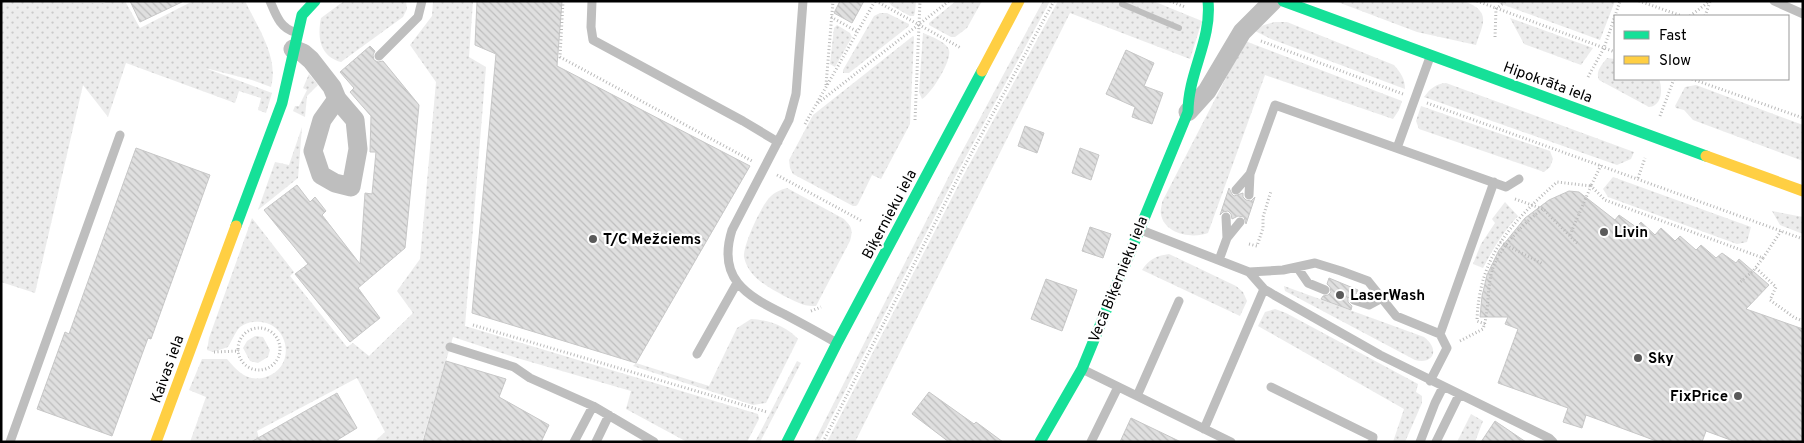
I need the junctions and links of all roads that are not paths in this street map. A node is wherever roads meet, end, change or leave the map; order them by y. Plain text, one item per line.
1 (270, 1) edge
2 (315, 1) edge
3 (422, 1) edge
4 (592, 1) edge
5 (803, 1) edge
6 (1019, 1) edge
7 (1208, 1) edge
8 (1274, 1) edge
9 (1283, 1) edge
10 (1774, 1) edge
11 (1803, 14) edge
12 (296, 41) junction
13 (1431, 55) junction
14 (379, 56) dead end
15 (337, 99) dead end
16 (1188, 112) junction
17 (120, 135) dead end
18 (778, 142) junction
19 (1397, 148) junction
20 (1250, 174) junction
21 (1519, 179) dead end
22 (1494, 182) junction
23 (1236, 190) dead end
24 (1803, 191) edge
25 (1249, 195) dead end
26 (1226, 217) dead end
27 (1240, 222) dead end
28 (1139, 229) junction
29 (1227, 238) junction
30 (1219, 260) junction
31 (1298, 267) junction
32 (1249, 272) junction
33 (737, 283) junction
34 (1264, 289) junction
35 (1325, 290) dead end
36 (1382, 298) junction
37 (1354, 300) dead end
38 (1179, 301) dead end
39 (1440, 334) junction
40 (837, 343) junction
41 (450, 347) dead end
42 (696, 354) dead end
43 (1082, 369) junction
44 (1430, 381) junction
45 (1118, 387) junction
46 (1271, 387) dead end
47 (1443, 387) junction
48 (1459, 395) junction
49 (1136, 396) junction
50 (593, 406) junction
51 (609, 415) junction
52 (1204, 428) junction
53 (10, 442) edge
54 (156, 442) edge
55 (574, 442) edge
56 (596, 442) edge
57 (654, 442) edge
58 (787, 442) edge
59 (1040, 442) edge
60 (1091, 442) edge
61 (1231, 442) edge
62 (1372, 442) edge
63 (1420, 442) edge
64 (1436, 442) edge
65 (1553, 442) edge

1 - 12 lane
2 - 12 street, Kaivas iela
3 - 14 lane
4 - 18 lane
5 - 18 lane
6 - 40 street, Biķernieku iela
7 - 16 street, Vecā Biķernieku iela
8 - 16 street, Vecā Biķernieku iela
9 - 13 street, Hipokrāta iela
10 - 11 lane
12 - 15 street
12 - 54 street, Kaivas iela
13 - 19 lane
13 - 24 street, Hipokrāta iela
16 - 28 street, Vecā Biķernieku iela
17 - 53 lane
18 - 33 lane
19 - 20 lane
19 - 22 lane
20 - 23 lane
20 - 25 lane
21 - 22 lane
22 - 39 lane
26 - 29 lane
27 - 29 lane
28 - 30 lane
28 - 43 street, Vecā Biķernieku iela
29 - 30 lane
30 - 32 lane
31 - 32 lane
31 - 35 lane
31 - 36 lane
32 - 34 lane
33 - 40 lane
33 - 42 lane
34 - 44 lane
34 - 52 lane
36 - 37 lane
36 - 39 lane
38 - 49 lane
39 - 44 lane
40 - 58 street, Biķernieku iela
41 - 50 lane
43 - 45 lane
43 - 59 street, Vecā Biķernieku iela
44 - 47 lane
45 - 49 lane
45 - 60 lane
46 - 62 lane
47 - 48 lane
47 - 63 lane
48 - 64 lane
48 - 65 lane
49 - 52 lane
50 - 51 lane
50 - 55 lane
51 - 56 lane
51 - 57 lane
52 - 61 lane

